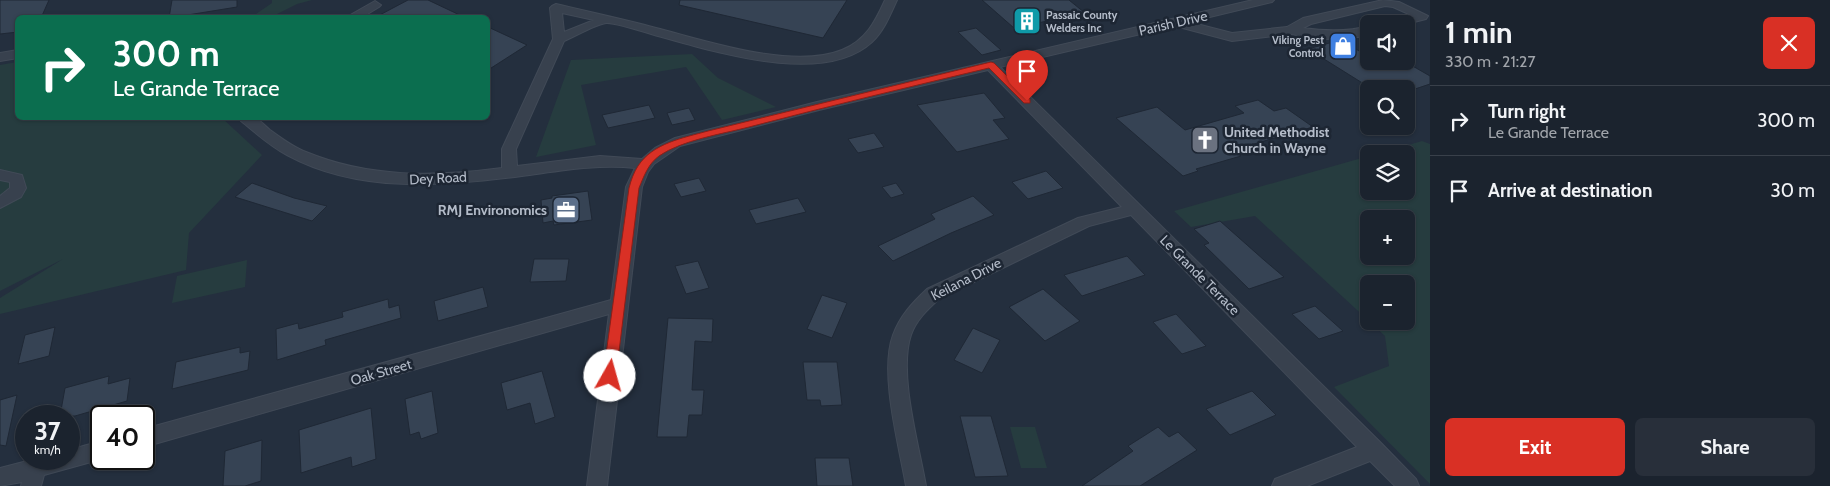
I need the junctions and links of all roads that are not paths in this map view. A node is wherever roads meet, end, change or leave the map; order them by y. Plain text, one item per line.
1 (891, 0) edge
2 (1268, 0) edge
3 (375, 5) dead end
4 (357, 15) edge
5 (1415, 18) edge
6 (606, 19) junction
7 (1177, 22) junction
8 (1290, 30) junction
9 (1360, 32) edge
10 (559, 39) junction
11 (15, 54) edge
12 (0, 57) edge
13 (991, 65) junction
14 (249, 120) edge
15 (644, 164) junction
16 (510, 172) junction
17 (0, 175) edge
18 (0, 203) edge
19 (1134, 209) junction
20 (618, 305) junction
21 (155, 435) edge
22 (1374, 450) junction
23 (90, 454) edge
24 (34, 477) edge
25 (0, 478) edge
26 (597, 486) edge
27 (916, 486) edge
28 (1282, 486) edge
29 (1409, 486) edge

1 - 6 street
2 - 7 street, Parish Drive
3 - 4 street
5 - 8 street
6 - 10 street
6 - 10 street
7 - 8 street
7 - 13 street, Parish Drive
8 - 9 street
10 - 16 street
11 - 12 street
13 - 15 street, Parish Drive
13 - 19 street, Le Grande Terrace
14 - 16 street, Dey Road
15 - 16 street, Dey Road
15 - 20 street, Parish Drive
17 - 18 street
19 - 22 street, Le Grande Terrace
19 - 27 street, Keilana Drive
20 - 21 street, Oak Street
20 - 26 street, Parish Drive
22 - 28 street
22 - 29 street, Le Grande Terrace
23 - 24 street
24 - 25 street

